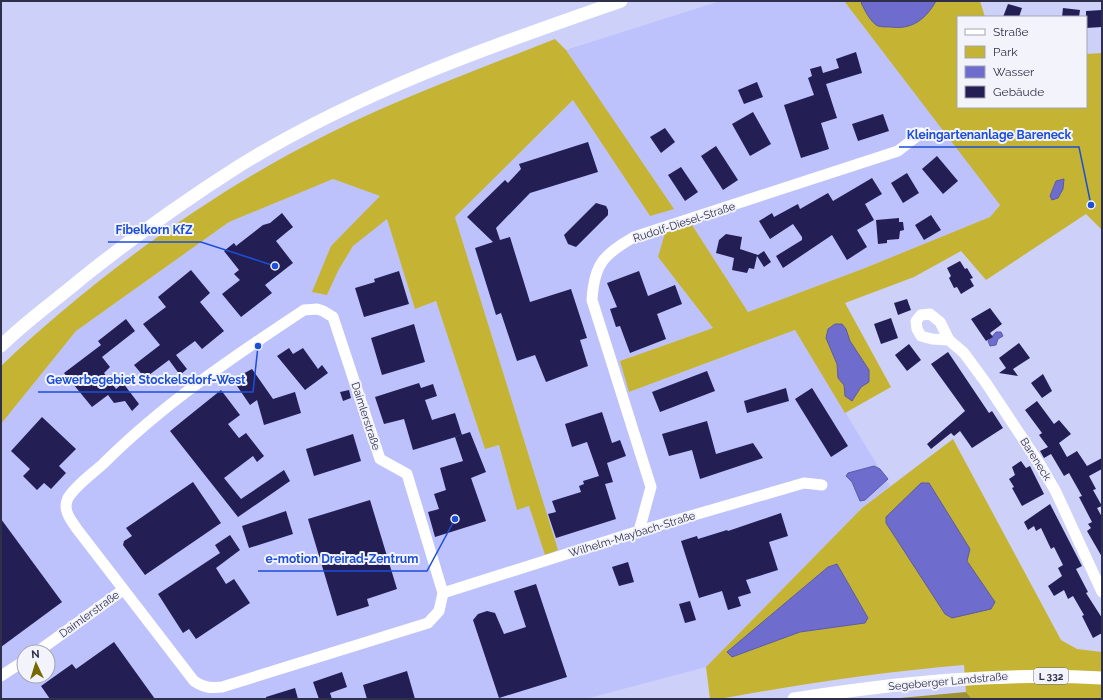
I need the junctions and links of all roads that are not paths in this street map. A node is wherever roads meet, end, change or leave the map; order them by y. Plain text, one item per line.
1 (621, 1) edge
2 (921, 133) dead end
3 (949, 340) dead end
4 (1, 346) edge
5 (822, 485) dead end
6 (639, 531) junction
7 (123, 590) junction
8 (1102, 592) edge
9 (443, 593) junction
10 (48, 644) edge
11 (16, 666) edge
12 (1, 676) edge
13 (1102, 678) edge
14 (794, 699) edge

1 - 4 main road
2 - 6 street, Rudolf-Diesel-Straße
3 - 8 street, Bareneck
5 - 6 street, Wilhelm-Maybach-Straße
6 - 9 street, Wilhelm-Maybach-Straße
7 - 9 street, Daimlerstraße
7 - 9 street, Daimlerstraße
7 - 10 street, Daimlerstraße
11 - 12 street
13 - 14 main road, Segeberger Landstraße / L 332

